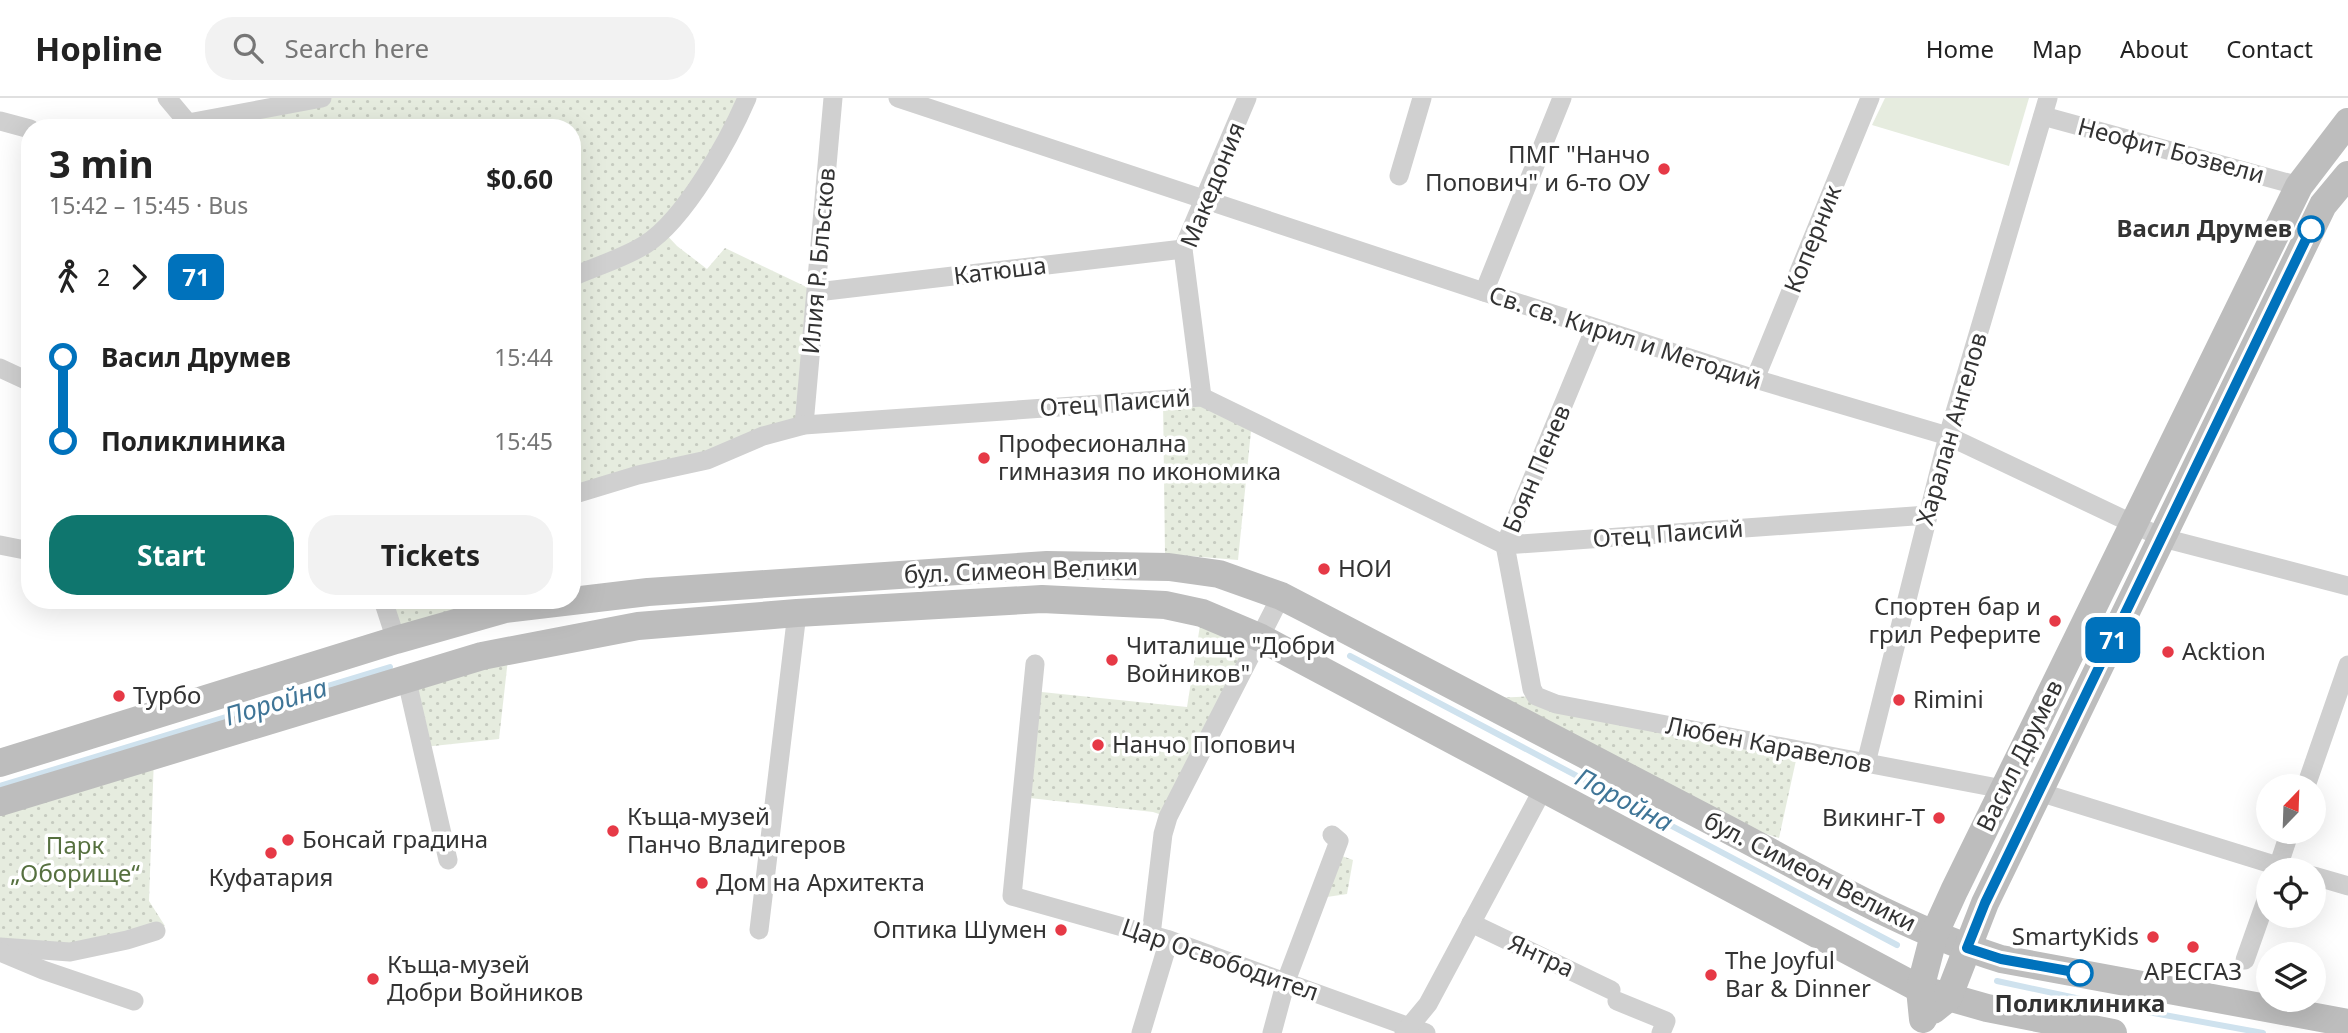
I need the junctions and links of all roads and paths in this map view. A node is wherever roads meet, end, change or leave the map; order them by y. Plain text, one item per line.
1 (167, 98) edge
2 (322, 98) edge
3 (747, 98) edge
4 (833, 98) edge
5 (898, 98) edge
6 (1247, 98) edge
7 (1422, 98) edge
8 (1562, 98) edge
9 (1870, 98) edge
10 (2046, 107) edge
11 (183, 119) edge
12 (218, 119) edge
13 (0, 121) edge
14 (2348, 122) edge
15 (21, 127) edge
16 (1399, 176) dead end
17 (2299, 186) junction
18 (2343, 188) edge
19 (1203, 201) junction
20 (1183, 249) junction
21 (581, 273) edge
22 (817, 292) junction
23 (1484, 292) junction
24 (1595, 328) junction
25 (0, 368) edge
26 (21, 378) edge
27 (1755, 379) junction
28 (1202, 397) junction
29 (804, 425) junction
30 (1948, 436) junction
31 (581, 492) edge
32 (1928, 515) junction
33 (2133, 525) junction
34 (2163, 538) junction
35 (0, 545) edge
36 (1505, 545) junction
37 (21, 549) edge
38 (2348, 586) edge
39 (1281, 596) junction
40 (581, 600) edge
41 (386, 609) edge
42 (505, 609) edge
43 (797, 613) junction
44 (1261, 638) junction
45 (396, 639) junction
46 (1035, 664) dead end
47 (2348, 665) edge
48 (407, 681) junction
49 (1536, 696) joint
50 (0, 763) edge
51 (1866, 764) junction
52 (2310, 774) edge
53 (1544, 789) junction
54 (2003, 789) junction
55 (2039, 792) junction
56 (0, 802) edge
57 (1332, 835) dead end
58 (448, 860) dead end
59 (2256, 861) edge
60 (2326, 880) edge
61 (2348, 886) edge
62 (1471, 923) junction
63 (2256, 928) edge
64 (759, 930) dead end
65 (156, 931) dead end
66 (1934, 935) junction
67 (1160, 938) junction
68 (1967, 948) junction
69 (0, 949) edge
70 (2245, 960) dead end
71 (1286, 981) junction
72 (1920, 989) junction
73 (1948, 998) junction
74 (134, 1000) dead end
75 (2348, 1023) edge
76 (1920, 1026) edge
77 (1412, 1031) edge
78 (1141, 1033) edge
79 (1272, 1033) edge
80 (1661, 1033) edge
81 (2113, 1033) edge

1 - 11 street
2 - 12 street
3 - 21 street
4 - 22 street, Илия Р. Блъсков
5 - 19 street, Св. св. Кирил и Методий
6 - 19 street, Македония
7 - 16 street
8 - 23 street
9 - 27 street, Коперник
10 - 17 street, Неофит Бозвели
10 - 30 street, Харалан Ангелов
13 - 15 street
14 - 17 main road, Васил Друмев
17 - 33 main road, Васил Друмев
18 - 34 main road, Васил Друмев
19 - 20 street, Македония
19 - 23 street, Св. св. Кирил и Методий
20 - 22 street, Катюша
20 - 28 street, Македония
22 - 29 street, Илия Р. Блъсков
23 - 24 street, Св. св. Кирил и Методий
24 - 27 street, Св. св. Кирил и Методий
24 - 36 street, Боян Пенев
25 - 26 street
27 - 30 street, Св. св. Кирил и Методий
28 - 29 street, Отец Паисий
28 - 36 street, Отец Паисий
29 - 31 street, Отец Паисий
30 - 32 street, Харалан Ангелов
30 - 33 street, Св. св. Кирил и Методий
32 - 36 street, Отец Паисий
32 - 51 street, Харалан Ангелов
33 - 34 street, Св. св. Кирил и Методий
33 - 54 main road, Васил Друмев
34 - 38 street, Св. св. Кирил и Методий
34 - 55 main road, Васил Друмев
35 - 37 street
36 - 49 street, Боян Пенев
39 - 40 main road, бул. Симеон Велики
39 - 44 street
39 - 66 main road, бул. Симеон Велики
41 - 45 street
42 - 45 main road, бул. Симеон Велики
43 - 44 main road, бул. Симеон Велики
43 - 48 main road, бул. Симеон Велики
43 - 64 street
44 - 53 main road, бул. Симеон Велики
44 - 67 street
45 - 50 main road, бул. Симеон Велики
46 - 67 street, Цар Освободител
47 - 52 street
48 - 56 main road, бул. Симеон Велики
48 - 58 street
49 - 51 street, Любен Каравелов
51 - 54 street, Любен Каравелов
53 - 62 street
53 - 72 main road, бул. Симеон Велики
54 - 66 main road, Васил Друмев
55 - 59 street
55 - 68 main road, Васил Друмев
57 - 71 street
60 - 61 street
62 - 77 street
62 - 80 street, Янтра
63 - 70 street
65 - 69 street
66 - 68 main road, бул. Симеон Велики
66 - 72 main road, Васил Друмев
67 - 71 street, Цар Освободител
67 - 78 street
68 - 73 main road, Васил Друмев
68 - 75 main road, бул. Симеон Велики
69 - 74 street
71 - 77 street, Цар Освободител
71 - 79 street
72 - 73 main road, бул. Симеон Велики
72 - 76 main road
73 - 76 main road
73 - 81 main road, бул. Симеон Велики

